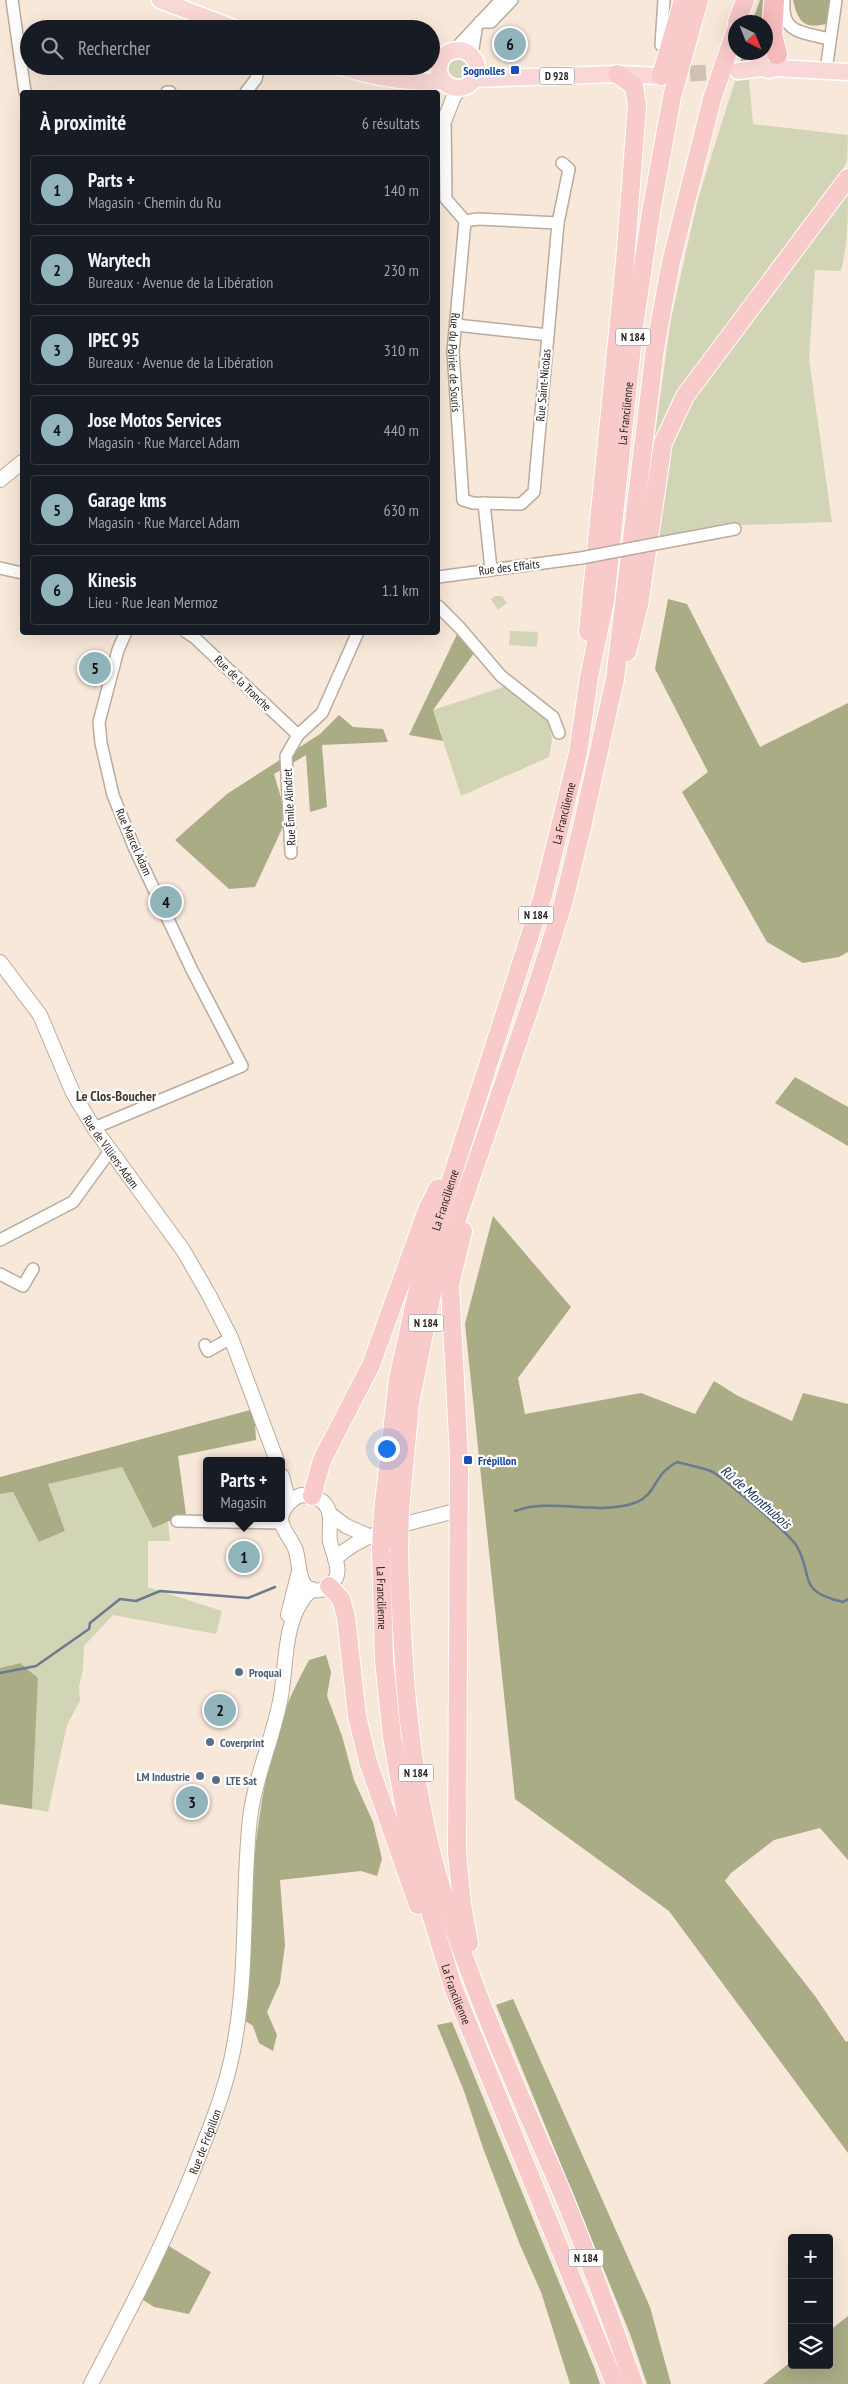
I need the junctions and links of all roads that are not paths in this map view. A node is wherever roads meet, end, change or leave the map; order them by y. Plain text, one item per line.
1 (12, 0) edge
2 (160, 0) edge
3 (501, 0) edge
4 (512, 0) edge
5 (664, 0) edge
6 (684, 0) edge
7 (699, 0) edge
8 (745, 0) edge
9 (774, 0) edge
10 (784, 0) edge
11 (836, 0) edge
12 (740, 15) edge
13 (773, 18) edge
14 (212, 20) edge
15 (479, 24) junction
16 (829, 39) junction
17 (661, 45) dead end
18 (455, 49) junction
19 (728, 52) edge
20 (20, 53) edge
21 (773, 59) edge
22 (764, 60) edge
23 (741, 70) tunnel mouth
24 (826, 70) junction
25 (848, 72) edge
26 (459, 74) junction
27 (617, 74) junction
28 (23, 75) edge
29 (257, 75) edge
30 (365, 75) edge
31 (661, 76) joint
32 (26, 90) edge
33 (248, 90) edge
34 (441, 119) edge
35 (562, 163) dead end
36 (848, 178) edge
37 (848, 188) edge
38 (465, 221) junction
39 (558, 223) junction
40 (750, 321) dead end
41 (456, 325) junction
42 (548, 335) junction
43 (20, 464) edge
44 (0, 480) edge
45 (484, 503) junction
46 (735, 529) dead end
47 (0, 568) edge
48 (491, 569) junction
49 (20, 573) edge
50 (440, 577) edge
51 (440, 608) edge
52 (125, 635) edge
53 (191, 635) edge
54 (357, 635) edge
55 (589, 677) junction
56 (615, 679) junction
57 (559, 733) dead end
58 (298, 735) junction
59 (291, 853) dead end
60 (0, 962) edge
61 (94, 1128) junction
62 (482, 1143) junction
63 (459, 1148) junction
64 (110, 1151) junction
65 (0, 1240) edge
66 (33, 1269) dead end
67 (0, 1274) edge
68 (231, 1338) junction
69 (205, 1346) dead end
70 (276, 1457) edge
71 (285, 1480) edge
72 (285, 1487) edge
73 (306, 1496) junction
74 (289, 1503) junction
75 (285, 1509) edge
76 (458, 1510) junction
77 (391, 1511) junction
78 (330, 1514) junction
79 (177, 1521) dead end
80 (203, 1522) edge
81 (229, 1522) edge
82 (281, 1523) joint
83 (376, 1542) junction
84 (334, 1559) junction
85 (298, 1575) junction
86 (321, 1588) junction
87 (288, 1641) junction
88 (453, 1986) junction
89 (476, 1987) junction
90 (91, 2384) edge
91 (615, 2384) edge
92 (634, 2384) edge

1 - 20 street
2 - 14 main road
3 - 15 street
4 - 15 street
5 - 17 street
6 - 31 highway
7 - 55 highway, La Francilienne / N 184
8 - 12 highway
9 - 13 highway
10 - 16 street
11 - 16 street
15 - 18 street
15 - 26 street
16 - 24 street
18 - 26 main road
18 - 26 main road
19 - 56 highway, La Francilienne / N 184
21 - 24 main road
22 - 23 main road
24 - 25 main road
26 - 27 main road, D 928
26 - 30 main road, D 928
26 - 34 street
27 - 31 main road, D 928
27 - 55 highway
28 - 32 street
29 - 33 street
34 - 38 street
35 - 39 street, Rue Saint-Nicolas
36 - 56 highway
37 - 40 street
38 - 39 street
38 - 41 street, Rue du Poirier de Souris
39 - 42 street, Rue Saint-Nicolas
41 - 42 street
41 - 45 street, Rue du Poirier de Souris
42 - 45 street, Rue Saint-Nicolas
43 - 44 street
45 - 48 street
46 - 48 street, Rue des Effaits, bridge
47 - 49 street
48 - 50 street, Rue des Effaits
51 - 57 street
52 - 61 street, Rue Marcel Adam
53 - 58 street, Rue de la Tronche
54 - 58 street, Rue Émile Alindret
55 - 63 highway, La Francilienne / N 184
56 - 62 highway, La Francilienne / N 184
58 - 59 street, Rue Émile Alindret
60 - 61 street, Rue de Villiers-Adam
61 - 64 street, Rue de Villiers-Adam
62 - 76 highway
62 - 77 highway, La Francilienne / N 184
63 - 73 highway
63 - 77 highway, La Francilienne / N 184
64 - 65 street
64 - 68 street, Rue de Villiers-Adam
66 - 67 street
68 - 69 street
68 - 70 street, Rue de Villiers-Adam
71 - 73 street
72 - 74 street
73 - 74 street
73 - 78 street
74 - 75 street
76 - 83 street
76 - 89 highway
77 - 83 highway, La Francilienne / N 184, bridge
77 - 89 highway, La Francilienne / N 184, bridge
78 - 83 street
78 - 84 street
79 - 80 street
81 - 82 street
82 - 85 street
83 - 84 street
83 - 88 highway, La Francilienne / N 184
84 - 86 street
85 - 86 street
85 - 87 street
86 - 87 street
86 - 88 highway
87 - 90 street, Rue de Frépillon
88 - 91 highway, La Francilienne / N 184
89 - 92 highway, La Francilienne / N 184

